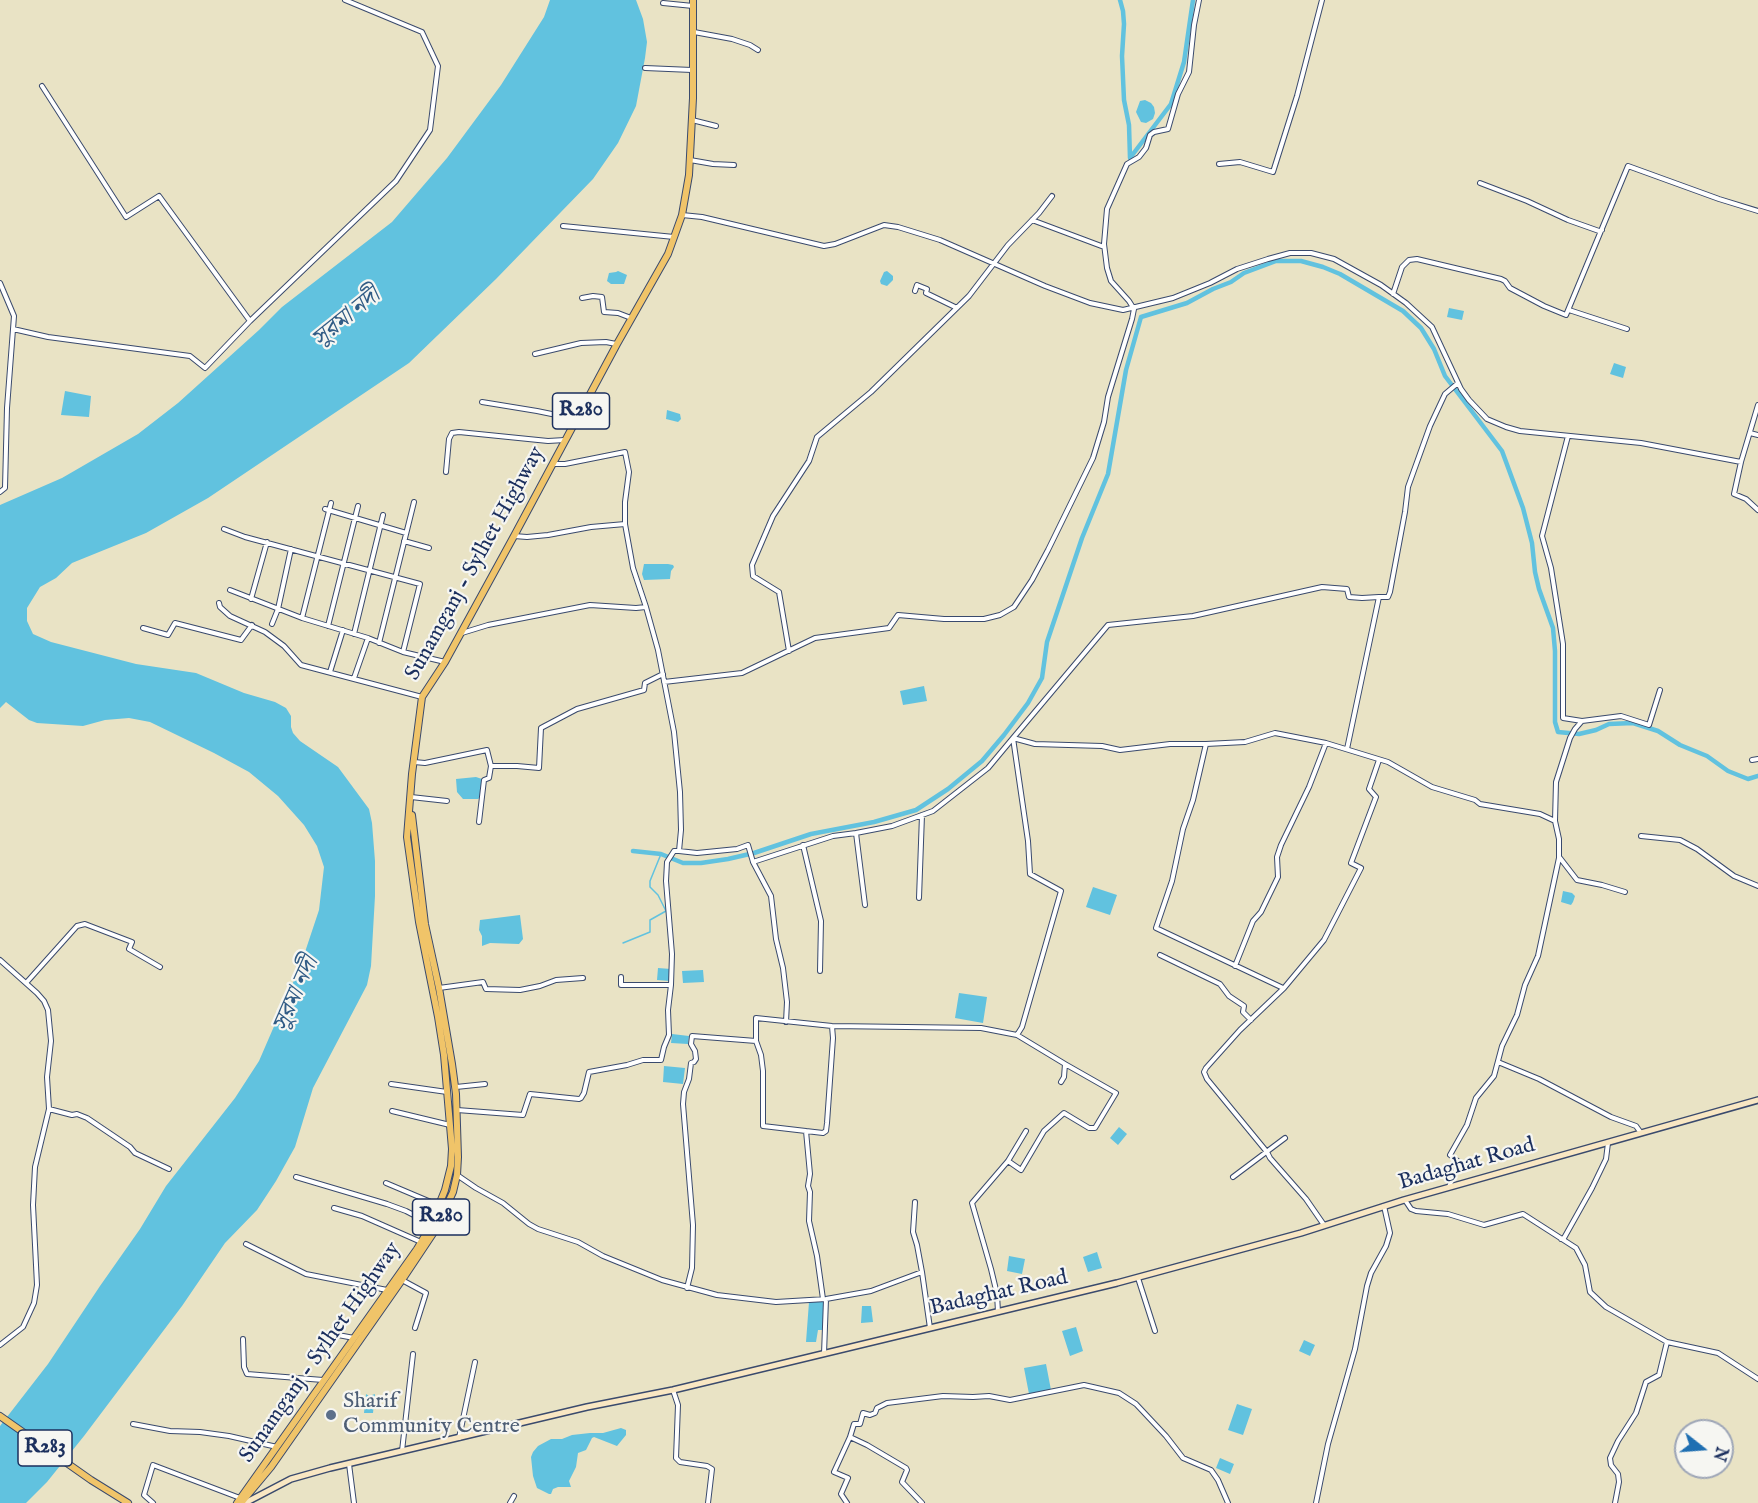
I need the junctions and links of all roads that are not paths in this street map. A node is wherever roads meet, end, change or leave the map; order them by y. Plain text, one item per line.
1 (345, 0) edge
2 (1199, 0) edge
3 (1322, 0) edge
4 (663, 3) dead end
5 (693, 3) edge
6 (693, 32) junction
7 (758, 50) dead end
8 (645, 68) dead end
9 (693, 70) junction
10 (42, 86) dead end
11 (692, 119) junction
12 (716, 126) dead end
13 (690, 160) junction
14 (1219, 164) dead end
15 (734, 165) dead end
16 (1480, 183) dead end
17 (1052, 196) dead end
18 (1758, 211) edge
19 (682, 215) junction
20 (1032, 220) junction
21 (563, 226) dead end
22 (1602, 230) junction
23 (674, 237) junction
24 (1104, 247) junction
25 (995, 264) junction
26 (0, 283) edge
27 (915, 291) dead end
28 (1393, 294) junction
29 (582, 298) dead end
30 (957, 308) junction
31 (1134, 309) junction
32 (1569, 310) junction
33 (632, 318) junction
34 (250, 321) junction
35 (13, 329) junction
36 (1627, 329) dead end
37 (617, 344) junction
38 (536, 354) dead end
39 (1458, 383) junction
40 (482, 402) dead end
41 (1758, 405) edge
42 (577, 419) junction
43 (1750, 433) junction
44 (1758, 435) edge
45 (1568, 436) junction
46 (566, 440) junction
47 (1741, 462) junction
48 (553, 464) junction
49 (446, 472) dead end
50 (0, 492) edge
51 (414, 502) dead end
52 (332, 503) dead end
53 (358, 506) dead end
54 (327, 510) junction
55 (1758, 510) edge
56 (382, 515) dead end
57 (354, 518) junction
58 (625, 524) junction
59 (380, 526) junction
60 (224, 529) dead end
61 (406, 533) junction
62 (514, 536) junction
63 (404, 541) junction
64 (267, 542) junction
65 (429, 548) dead end
66 (291, 549) junction
67 (317, 557) junction
68 (344, 565) junction
69 (369, 571) junction
70 (395, 578) junction
71 (230, 590) dead end
72 (1379, 597) junction
73 (251, 598) junction
74 (219, 603) dead end
75 (646, 607) junction
76 (278, 609) junction
77 (302, 618) junction
78 (272, 624) dead end
79 (252, 626) junction
80 (328, 626) junction
81 (142, 628) dead end
82 (343, 630) junction
83 (354, 634) junction
84 (459, 634) junction
85 (368, 638) junction
86 (379, 643) junction
87 (789, 651) junction
88 (403, 652) junction
89 (445, 662) junction
90 (330, 672) junction
91 (663, 674) junction
92 (354, 678) junction
93 (664, 682) junction
94 (1660, 690) dead end
95 (422, 697) junction
96 (1582, 721) junction
97 (1013, 738) junction
98 (1326, 743) junction
99 (1206, 744) junction
100 (1347, 749) junction
101 (1758, 759) edge
102 (1379, 760) junction
103 (1752, 760) dead end
104 (414, 762) junction
105 (491, 766) junction
106 (411, 797) junction
107 (447, 801) dead end
108 (922, 815) junction
109 (1555, 821) junction
110 (479, 822) dead end
111 (856, 833) junction
112 (1641, 836) dead end
113 (411, 837) junction
114 (803, 845) junction
115 (676, 851) junction
116 (1559, 858) junction
117 (753, 860) junction
118 (416, 875) junction
119 (1758, 886) edge
120 (1625, 892) dead end
121 (919, 898) dead end
122 (865, 905) dead end
123 (1160, 955) dead end
124 (0, 960) edge
125 (160, 966) dead end
126 (1235, 966) junction
127 (820, 971) dead end
128 (621, 977) dead end
129 (583, 978) dead end
130 (27, 983) junction
131 (671, 985) junction
132 (439, 988) junction
133 (1283, 988) junction
134 (1251, 1020) junction
135 (786, 1022) junction
136 (832, 1026) junction
137 (1017, 1035) junction
138 (756, 1041) junction
139 (1498, 1062) junction
140 (1065, 1064) junction
141 (1061, 1082) dead end
142 (391, 1084) dead end
143 (485, 1084) dead end
144 (455, 1087) junction
145 (448, 1092) junction
146 (1758, 1100) edge
147 (49, 1108) junction
148 (456, 1110) junction
149 (392, 1111) dead end
150 (450, 1125) junction
151 (806, 1131) junction
152 (1026, 1131) dead end
153 (1641, 1133) junction
154 (1285, 1138) dead end
155 (1608, 1142) junction
156 (1267, 1152) junction
157 (1008, 1161) junction
158 (169, 1169) dead end
159 (457, 1175) junction
160 (296, 1177) dead end
161 (1233, 1177) dead end
162 (386, 1183) dead end
163 (1449, 1187) junction
164 (1404, 1200) junction
165 (915, 1202) dead end
166 (439, 1205) junction
167 (1384, 1206) junction
168 (334, 1208) dead end
169 (431, 1224) junction
170 (1324, 1226) junction
171 (1561, 1239) junction
172 (421, 1242) junction
173 (246, 1244) dead end
174 (922, 1273) junction
175 (1137, 1277) junction
176 (402, 1280) junction
177 (687, 1287) junction
178 (388, 1290) junction
179 (825, 1299) junction
180 (998, 1312) junction
181 (415, 1328) dead end
182 (930, 1328) junction
183 (1155, 1331) dead end
184 (338, 1335) dead end
185 (354, 1338) junction
186 (243, 1339) dead end
187 (1667, 1342) junction
188 (0, 1345) edge
189 (413, 1354) dead end
190 (824, 1354) junction
191 (475, 1362) dead end
192 (1758, 1379) edge
193 (324, 1380) junction
194 (672, 1390) junction
195 (308, 1409) junction
196 (0, 1416) edge
197 (133, 1424) dead end
198 (850, 1437) junction
199 (459, 1438) junction
200 (276, 1447) junction
201 (283, 1450) junction
202 (402, 1452) junction
203 (265, 1462) junction
204 (349, 1464) junction
205 (271, 1467) junction
206 (514, 1496) dead end
207 (241, 1502) edge
208 (128, 1503) edge
209 (153, 1503) edge
210 (354, 1503) edge
211 (510, 1503) edge
212 (708, 1503) edge
213 (847, 1503) edge
214 (922, 1503) edge
215 (1228, 1503) edge
216 (1316, 1503) edge
217 (1615, 1503) edge

1 - 34 street
2 - 24 street
3 - 14 street
4 - 5 street
5 - 6 main road, Sunamganj - Sylhet Highway / R280
6 - 7 street
6 - 9 main road, Sunamganj - Sylhet Highway / R280
8 - 9 street
9 - 11 main road, Sunamganj - Sylhet Highway / R280
10 - 34 street
11 - 12 street
11 - 13 main road, Sunamganj - Sylhet Highway / R280
13 - 15 street
13 - 19 main road, Sunamganj - Sylhet Highway / R280
16 - 22 street
17 - 20 street
18 - 22 street
19 - 23 main road, Sunamganj - Sylhet Highway / R280
19 - 25 street
20 - 24 street
20 - 25 street
21 - 23 street
22 - 32 street
23 - 33 main road, Sunamganj - Sylhet Highway / R280
24 - 31 street
25 - 30 street
25 - 31 street
26 - 35 street
27 - 30 street
28 - 31 street
28 - 32 street
28 - 39 street
29 - 33 street
30 - 87 street
31 - 87 street
32 - 36 street
33 - 37 main road, Sunamganj - Sylhet Highway / R280
34 - 35 street
35 - 50 street
37 - 38 street
37 - 42 main road, Sunamganj - Sylhet Highway / R280
39 - 45 street
39 - 72 street
40 - 42 street
41 - 43 street
42 - 46 main road, Sunamganj - Sylhet Highway / R280
43 - 44 street
43 - 47 street
45 - 47 street
45 - 96 street
46 - 48 main road, Sunamganj - Sylhet Highway / R280
46 - 49 street
47 - 55 street
48 - 58 street
48 - 62 main road, Sunamganj - Sylhet Highway / R280
51 - 61 street
52 - 54 street
53 - 57 street
54 - 57 street
54 - 67 street
56 - 59 street
57 - 59 street
57 - 68 street
58 - 62 street
58 - 75 street
59 - 61 street
59 - 69 street
60 - 64 street
61 - 63 street
62 - 84 main road, Sunamganj - Sylhet Highway / R280
63 - 65 street
63 - 70 street
64 - 66 street
64 - 73 street
66 - 67 street
66 - 76 street
67 - 68 street
67 - 77 street
68 - 69 street
68 - 80 street
69 - 70 street
69 - 83 street
70 - 86 street
70 - 88 street
71 - 73 street
72 - 97 street
72 - 100 street
73 - 76 street
74 - 79 street
75 - 84 street
75 - 91 street
76 - 77 street
76 - 78 street
77 - 80 street
79 - 81 street
79 - 90 street
80 - 82 street
82 - 83 street
82 - 90 street
83 - 85 street
84 - 89 main road, Sunamganj - Sylhet Highway / R280
85 - 86 street
85 - 92 street
86 - 88 street
87 - 93 street
88 - 89 street
89 - 95 main road, Sunamganj - Sylhet Highway / R280
90 - 92 street
91 - 93 street
91 - 105 street
92 - 95 street
93 - 115 street
94 - 96 street
95 - 104 main road, Sunamganj - Sylhet Highway / R280
96 - 109 street
97 - 99 street
97 - 108 street
97 - 137 street
98 - 99 street
98 - 100 street
98 - 126 street
99 - 126 street
100 - 102 street
101 - 103 street
102 - 109 street
102 - 133 street
104 - 105 street
104 - 106 main road, Sunamganj - Sylhet Highway / R280
105 - 110 street
106 - 107 street
106 - 113 main road
106 - 113 main road, Sunamganj - Sylhet Highway / R280
108 - 111 street
108 - 121 street
109 - 116 street
111 - 114 street
111 - 122 street
112 - 119 street
113 - 118 main road
114 - 117 street
114 - 127 street
115 - 117 street
115 - 131 street
116 - 120 street
116 - 139 street
117 - 135 street
118 - 132 main road, Sunamganj - Sylhet Highway / R280
118 - 145 main road, Sunamganj - Sylhet Highway / R280
123 - 134 street
124 - 130 street
125 - 130 street
126 - 133 street
128 - 131 street
129 - 132 street
130 - 147 street
131 - 148 street
132 - 144 main road, Sunamganj - Sylhet Highway / R280
133 - 134 street
134 - 156 street
135 - 136 street
135 - 138 street
136 - 137 street
136 - 151 street
137 - 140 street
138 - 151 street
138 - 177 street
139 - 153 street
139 - 163 street
140 - 141 street
140 - 157 street
142 - 145 street
143 - 144 street
144 - 148 main road, Sunamganj - Sylhet Highway / R280
145 - 150 main road, Sunamganj - Sylhet Highway / R280
146 - 153 main road, Badaghat Road
147 - 158 street
147 - 188 street
148 - 159 main road, Sunamganj - Sylhet Highway / R280
149 - 150 street
150 - 166 main road, Sunamganj - Sylhet Highway / R280
151 - 179 street
152 - 157 street
153 - 155 main road, Badaghat Road
154 - 156 street
155 - 163 main road, Badaghat Road
155 - 171 street
156 - 161 street
156 - 170 street
157 - 180 street
159 - 176 main road, Sunamganj - Sylhet Highway / R280
159 - 177 street
160 - 169 street
162 - 166 street
163 - 164 main road, Badaghat Road
164 - 167 main road, Badaghat Road
164 - 171 street
165 - 174 street
166 - 169 main road, Sunamganj - Sylhet Highway / R280
167 - 170 main road, Badaghat Road
167 - 216 street
168 - 172 street
169 - 172 main road, Sunamganj - Sylhet Highway / R280
170 - 175 main road, Badaghat Road
171 - 187 street
172 - 178 main road, Sunamganj - Sylhet Highway / R280
173 - 178 street
174 - 179 street
174 - 182 street
175 - 180 main road, Badaghat Road
175 - 183 street
176 - 181 street
176 - 195 main road, Sunamganj - Sylhet Highway / R280
177 - 179 street
178 - 185 main road, Sunamganj - Sylhet Highway / R280
179 - 190 street
180 - 182 main road, Badaghat Road
182 - 190 main road, Badaghat Road
184 - 185 street
185 - 193 main road, Sunamganj - Sylhet Highway / R280
186 - 193 street
187 - 192 street
187 - 217 street
189 - 202 street
190 - 194 main road, Badaghat Road
191 - 199 street
193 - 195 main road, Sunamganj - Sylhet Highway / R280
194 - 199 main road, Badaghat Road
194 - 212 street
195 - 200 main road, Sunamganj - Sylhet Highway / R280
195 - 201 main road, Sunamganj - Sylhet Highway / R280
196 - 208 main road, R283
197 - 200 street
198 - 213 street
198 - 214 street
198 - 215 street
199 - 202 main road, Badaghat Road
200 - 201 street
200 - 203 main road, Sunamganj - Sylhet Highway / R280
201 - 205 main road, Sunamganj - Sylhet Highway / R280
202 - 204 main road, Badaghat Road
203 - 205 main road
203 - 207 main road, Sunamganj - Sylhet Highway / R280
204 - 207 main road, Badaghat Road
204 - 210 street
205 - 207 main road, Sunamganj - Sylhet Highway / R280
206 - 211 street
207 - 209 street

